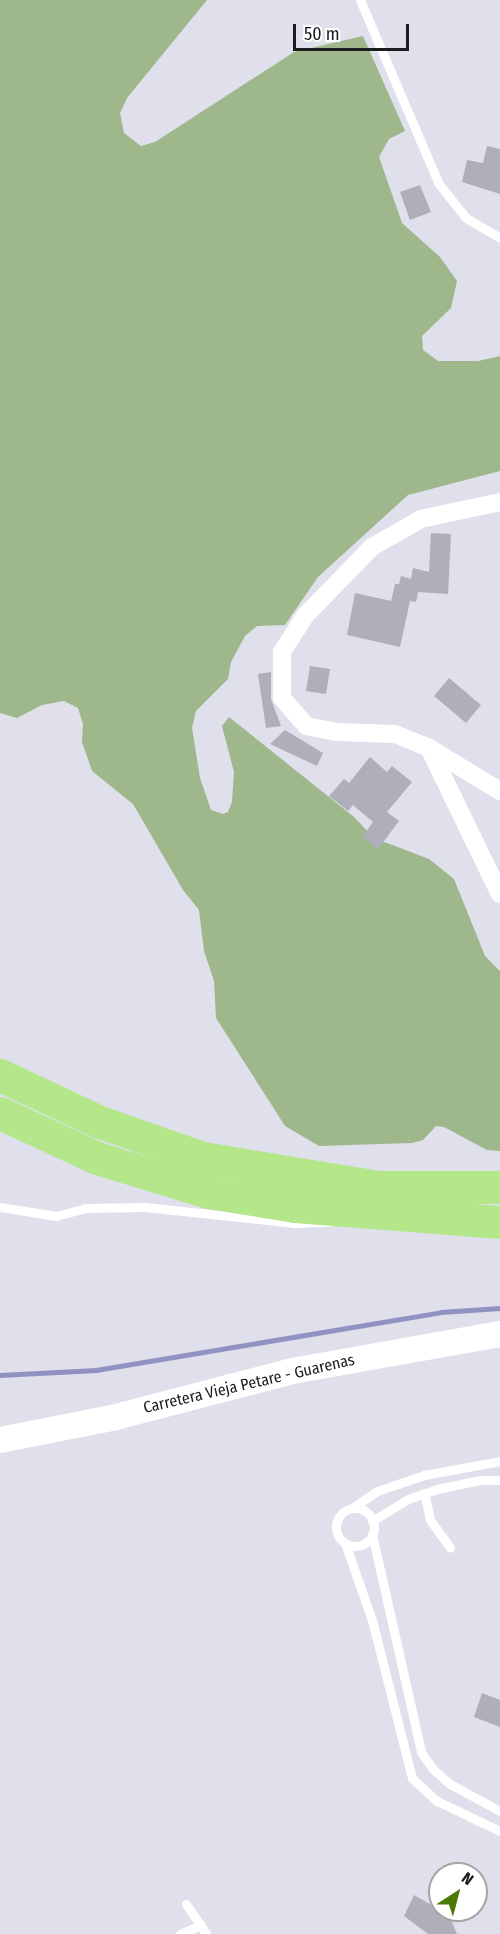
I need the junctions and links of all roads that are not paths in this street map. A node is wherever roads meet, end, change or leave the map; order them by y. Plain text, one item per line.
1 (360, 0) edge
2 (500, 238) edge
3 (500, 502) edge
4 (429, 748) junction
5 (500, 791) edge
6 (500, 894) edge
7 (0, 1075) edge
8 (0, 1113) edge
9 (498, 1187) edge
10 (0, 1207) edge
11 (364, 1212) junction
12 (496, 1224) edge
13 (500, 1334) edge
14 (0, 1440) edge
15 (500, 1461) edge
16 (500, 1480) edge
17 (424, 1493) junction
18 (352, 1508) junction
19 (372, 1521) junction
20 (372, 1534) junction
21 (345, 1543) junction
22 (450, 1548) dead end
23 (500, 1811) edge
24 (500, 1831) edge
25 (186, 1904) dead end
26 (201, 1925) junction
27 (180, 1934) edge
28 (207, 1934) edge

1 - 2 lane
3 - 4 street
4 - 5 street
4 - 6 street
7 - 9 highway
8 - 11 highway
10 - 11 lane
11 - 12 highway
13 - 14 main road, Carretera Vieja Petare - Guarenas
15 - 18 lane
16 - 17 lane
17 - 19 lane
17 - 22 lane
18 - 19 lane
18 - 21 lane
19 - 20 lane
20 - 21 lane
20 - 23 lane
21 - 24 lane
25 - 26 lane
26 - 27 lane
26 - 28 lane

